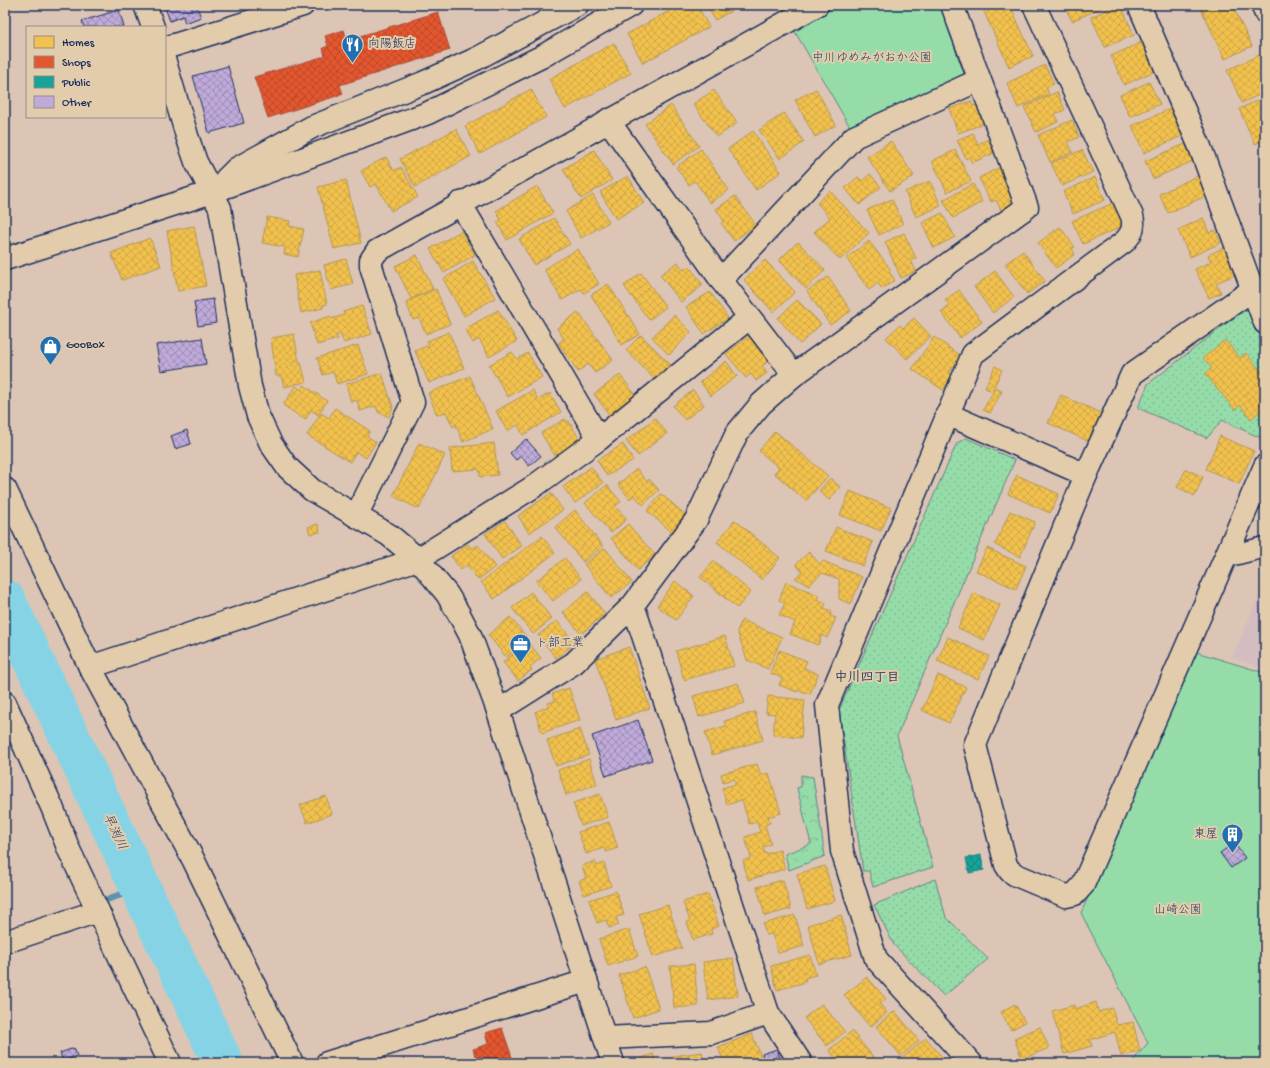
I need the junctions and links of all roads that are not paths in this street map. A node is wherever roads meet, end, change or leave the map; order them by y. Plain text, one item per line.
1 (145, 5) edge
2 (303, 5) edge
3 (577, 5) edge
4 (631, 5) edge
5 (817, 5) edge
6 (952, 5) edge
7 (1034, 5) edge
8 (1139, 5) edge
9 (1261, 5) edge
10 (254, 12) edge
11 (1265, 14) edge
12 (153, 26) edge
13 (166, 48) edge
14 (166, 66) edge
15 (979, 80) junction
16 (608, 120) junction
17 (212, 192) junction
18 (460, 203) junction
19 (5, 259) edge
20 (721, 280) junction
21 (1252, 290) junction
22 (749, 318) junction
23 (1265, 323) edge
24 (794, 375) junction
25 (947, 414) junction
26 (599, 439) junction
27 (1265, 466) edge
28 (1086, 475) junction
29 (5, 489) edge
30 (356, 516) junction
31 (1265, 547) edge
32 (1226, 557) junction
33 (418, 559) junction
34 (633, 605) junction
35 (90, 667) junction
36 (5, 703) edge
37 (498, 711) junction
38 (98, 911) junction
39 (5, 942) edge
40 (586, 981) junction
41 (768, 1013) junction
42 (605, 1038) junction
43 (966, 1062) edge
44 (170, 1063) edge
45 (292, 1063) edge
46 (327, 1063) edge
47 (613, 1063) edge
48 (801, 1063) edge

1 - 12 street
2 - 10 street
3 - 17 street
4 - 17 street
5 - 16 street
6 - 15 street
7 - 25 street
8 - 21 street
9 - 11 street
10 - 13 street
14 - 17 street
15 - 20 street
15 - 24 street
16 - 18 street
16 - 20 street
17 - 19 street
17 - 30 street
18 - 26 street
18 - 30 street
20 - 22 street
21 - 23 street
21 - 28 street
22 - 24 street
22 - 26 street
24 - 34 street
25 - 28 street
25 - 43 street
26 - 33 street
27 - 32 street
28 - 32 street
29 - 35 street
30 - 33 street
31 - 32 street
33 - 35 street
33 - 37 street
34 - 37 street
34 - 41 street
35 - 45 street
36 - 38 street
37 - 40 street
38 - 39 street
38 - 44 street
40 - 42 street
40 - 46 street
41 - 42 street
41 - 48 street
42 - 47 street

